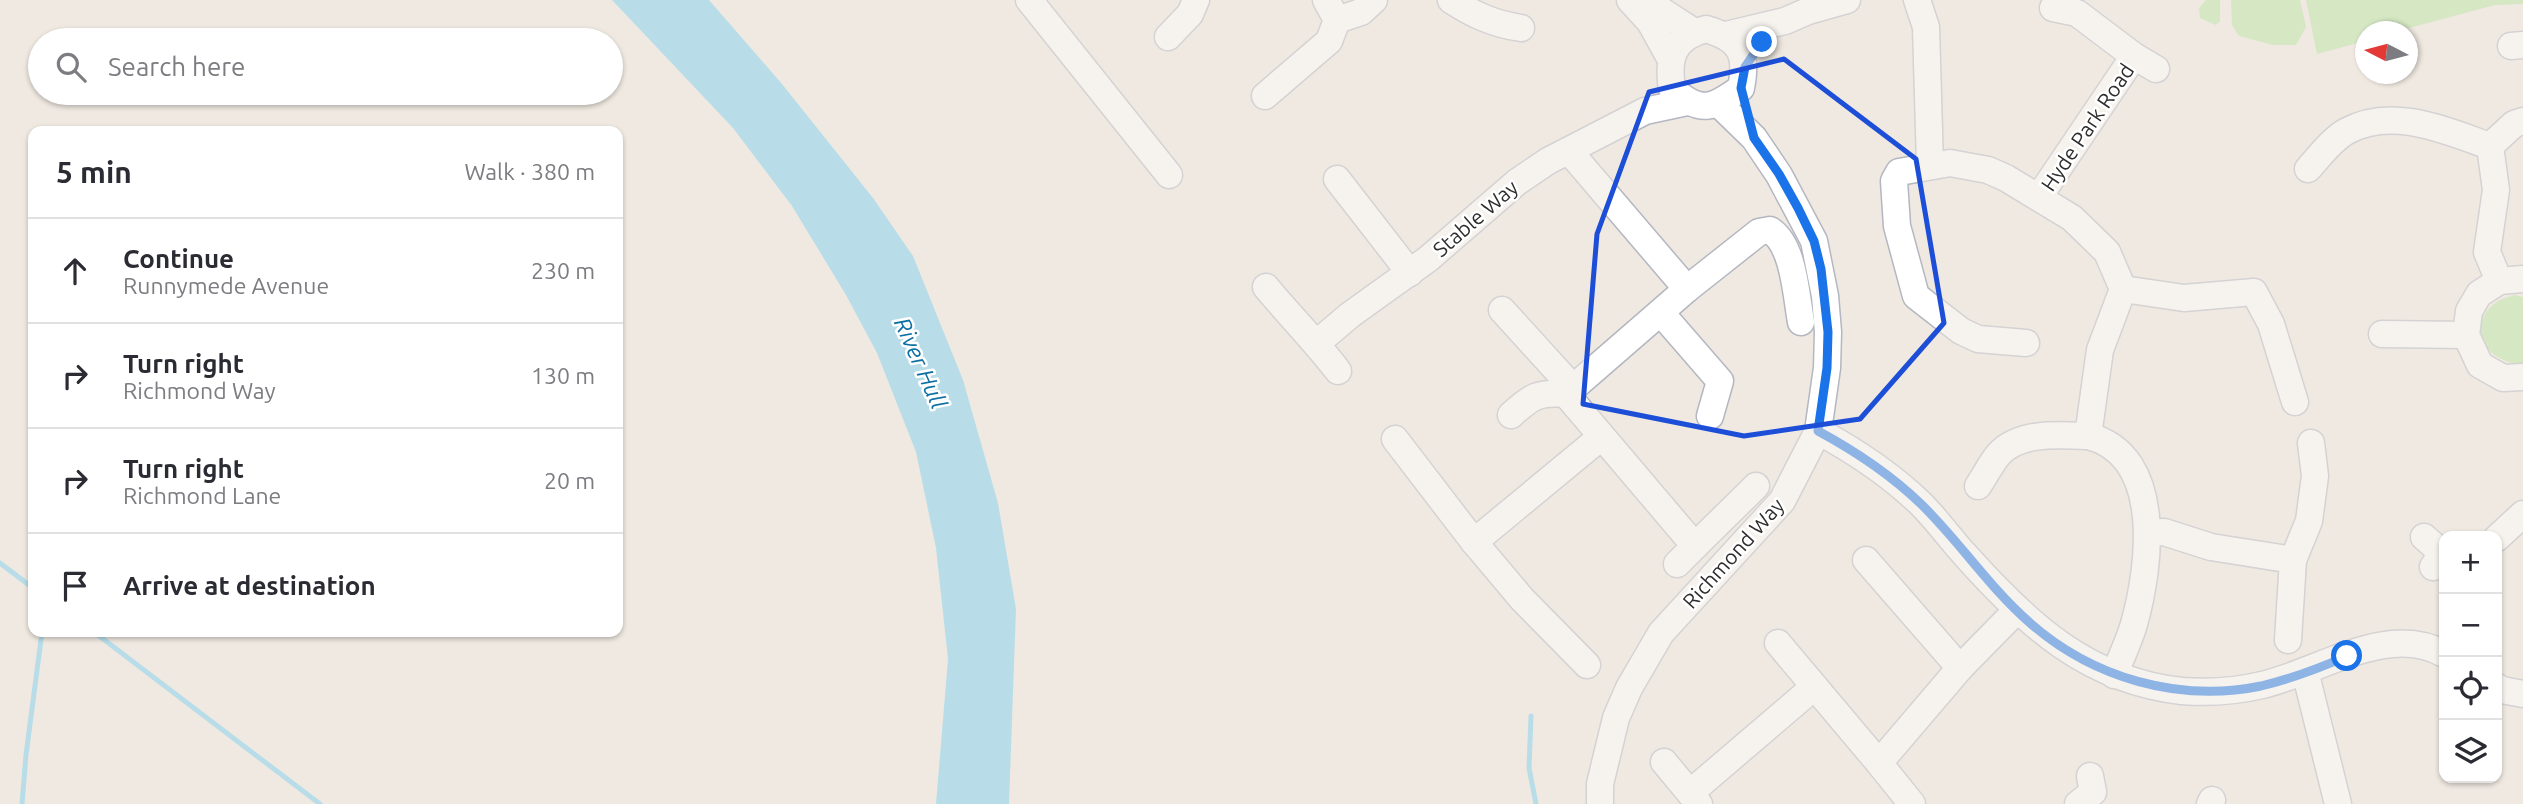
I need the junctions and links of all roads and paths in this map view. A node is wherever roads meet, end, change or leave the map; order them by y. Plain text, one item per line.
1 (1196, 0) edge
2 (1374, 0) edge
3 (1451, 0) edge
4 (1630, 0) edge
5 (1645, 0) edge
6 (1847, 0) edge
7 (1917, 0) edge
8 (1035, 2) edge
9 (2053, 8) dead end
10 (1332, 10) edge
11 (1785, 21) junction
12 (1521, 28) dead end
13 (1694, 32) junction
14 (1726, 35) junction
15 (1168, 37) dead end
16 (1670, 64) junction
17 (1743, 78) junction
18 (1265, 96) dead end
19 (1687, 102) junction
20 (1719, 104) junction
21 (1645, 111) junction
22 (2523, 121) edge
23 (1754, 138) junction
24 (2490, 145) junction
25 (1569, 151) junction
26 (1930, 166) junction
27 (2308, 169) dead end
28 (1169, 175) dead end
29 (1337, 179) dead end
30 (2039, 197) junction
31 (1410, 273) junction
32 (2511, 280) edge
33 (1266, 287) dead end
34 (1687, 289) junction
35 (2123, 289) junction
36 (1502, 310) dead end
37 (1661, 313) junction
38 (1801, 322) dead end
39 (2382, 334) dead end
40 (2466, 335) junction
41 (1317, 343) junction
42 (2026, 343) dead end
43 (1338, 371) dead end
44 (2523, 377) edge
45 (1569, 391) junction
46 (2295, 402) dead end
47 (1511, 415) dead end
48 (1710, 416) dead end
49 (1818, 431) junction
50 (2088, 436) junction
51 (1601, 437) junction
52 (1395, 439) dead end
53 (2311, 443) dead end
54 (1756, 486) dead end
55 (1974, 492) dead end
56 (2523, 514) edge
57 (2148, 533) junction
58 (2502, 533) edge
59 (1474, 542) junction
60 (1866, 560) dead end
61 (2293, 560) junction
62 (2017, 610) junction
63 (2288, 640) dead end
64 (1778, 643) dead end
65 (2439, 651) edge
66 (1587, 665) dead end
67 (1960, 668) junction
68 (2305, 671) junction
69 (2114, 675) junction
70 (1814, 687) junction
71 (2502, 690) edge
72 (2523, 694) edge
73 (1664, 762) dead end
74 (1879, 763) junction
75 (2090, 776) dead end
76 (1694, 799) edge
77 (1600, 804) edge
78 (1912, 804) edge
79 (2078, 804) edge
80 (2338, 804) edge

1 - 15 street
2 - 10 street
3 - 12 street
4 - 16 street
5 - 13 street
6 - 11 street
7 - 26 street
8 - 28 street
9 - 30 street, Hyde Park Road
10 - 18 street
11 - 14 street
11 - 17 street
13 - 14 street
13 - 16 street
14 - 17 street
16 - 19 street
16 - 21 street
17 - 20 street
17 - 23 street, Richmond Way
19 - 20 street
19 - 21 street, Stable Way
20 - 23 street, Richmond Way
21 - 25 street, Stable Way
22 - 24 street
23 - 49 street, Richmond Way
24 - 27 street
24 - 32 street
25 - 31 street, Stable Way
25 - 34 street
26 - 30 street, Hyde Park Road
26 - 42 street, Hyde Park Road
29 - 31 street
30 - 35 street, Hyde Park Road
31 - 41 street, Stable Way
32 - 40 street
33 - 41 street
34 - 37 street
34 - 38 street
35 - 46 street
35 - 50 street
36 - 45 street
37 - 45 street
37 - 48 street
39 - 40 street
40 - 44 street
41 - 43 street
45 - 47 street
45 - 51 street
49 - 62 street
49 - 77 street, Richmond Way
50 - 55 street
50 - 57 street
51 - 54 street
51 - 59 street
52 - 59 street
53 - 61 street
56 - 58 street
57 - 61 street
57 - 69 street
59 - 66 street
60 - 67 street
61 - 63 street
62 - 67 street
62 - 69 street
64 - 70 street
65 - 68 street
67 - 74 street
68 - 69 street
68 - 80 street
70 - 74 street
70 - 76 street
71 - 72 street
73 - 76 street
74 - 78 street
75 - 79 street

